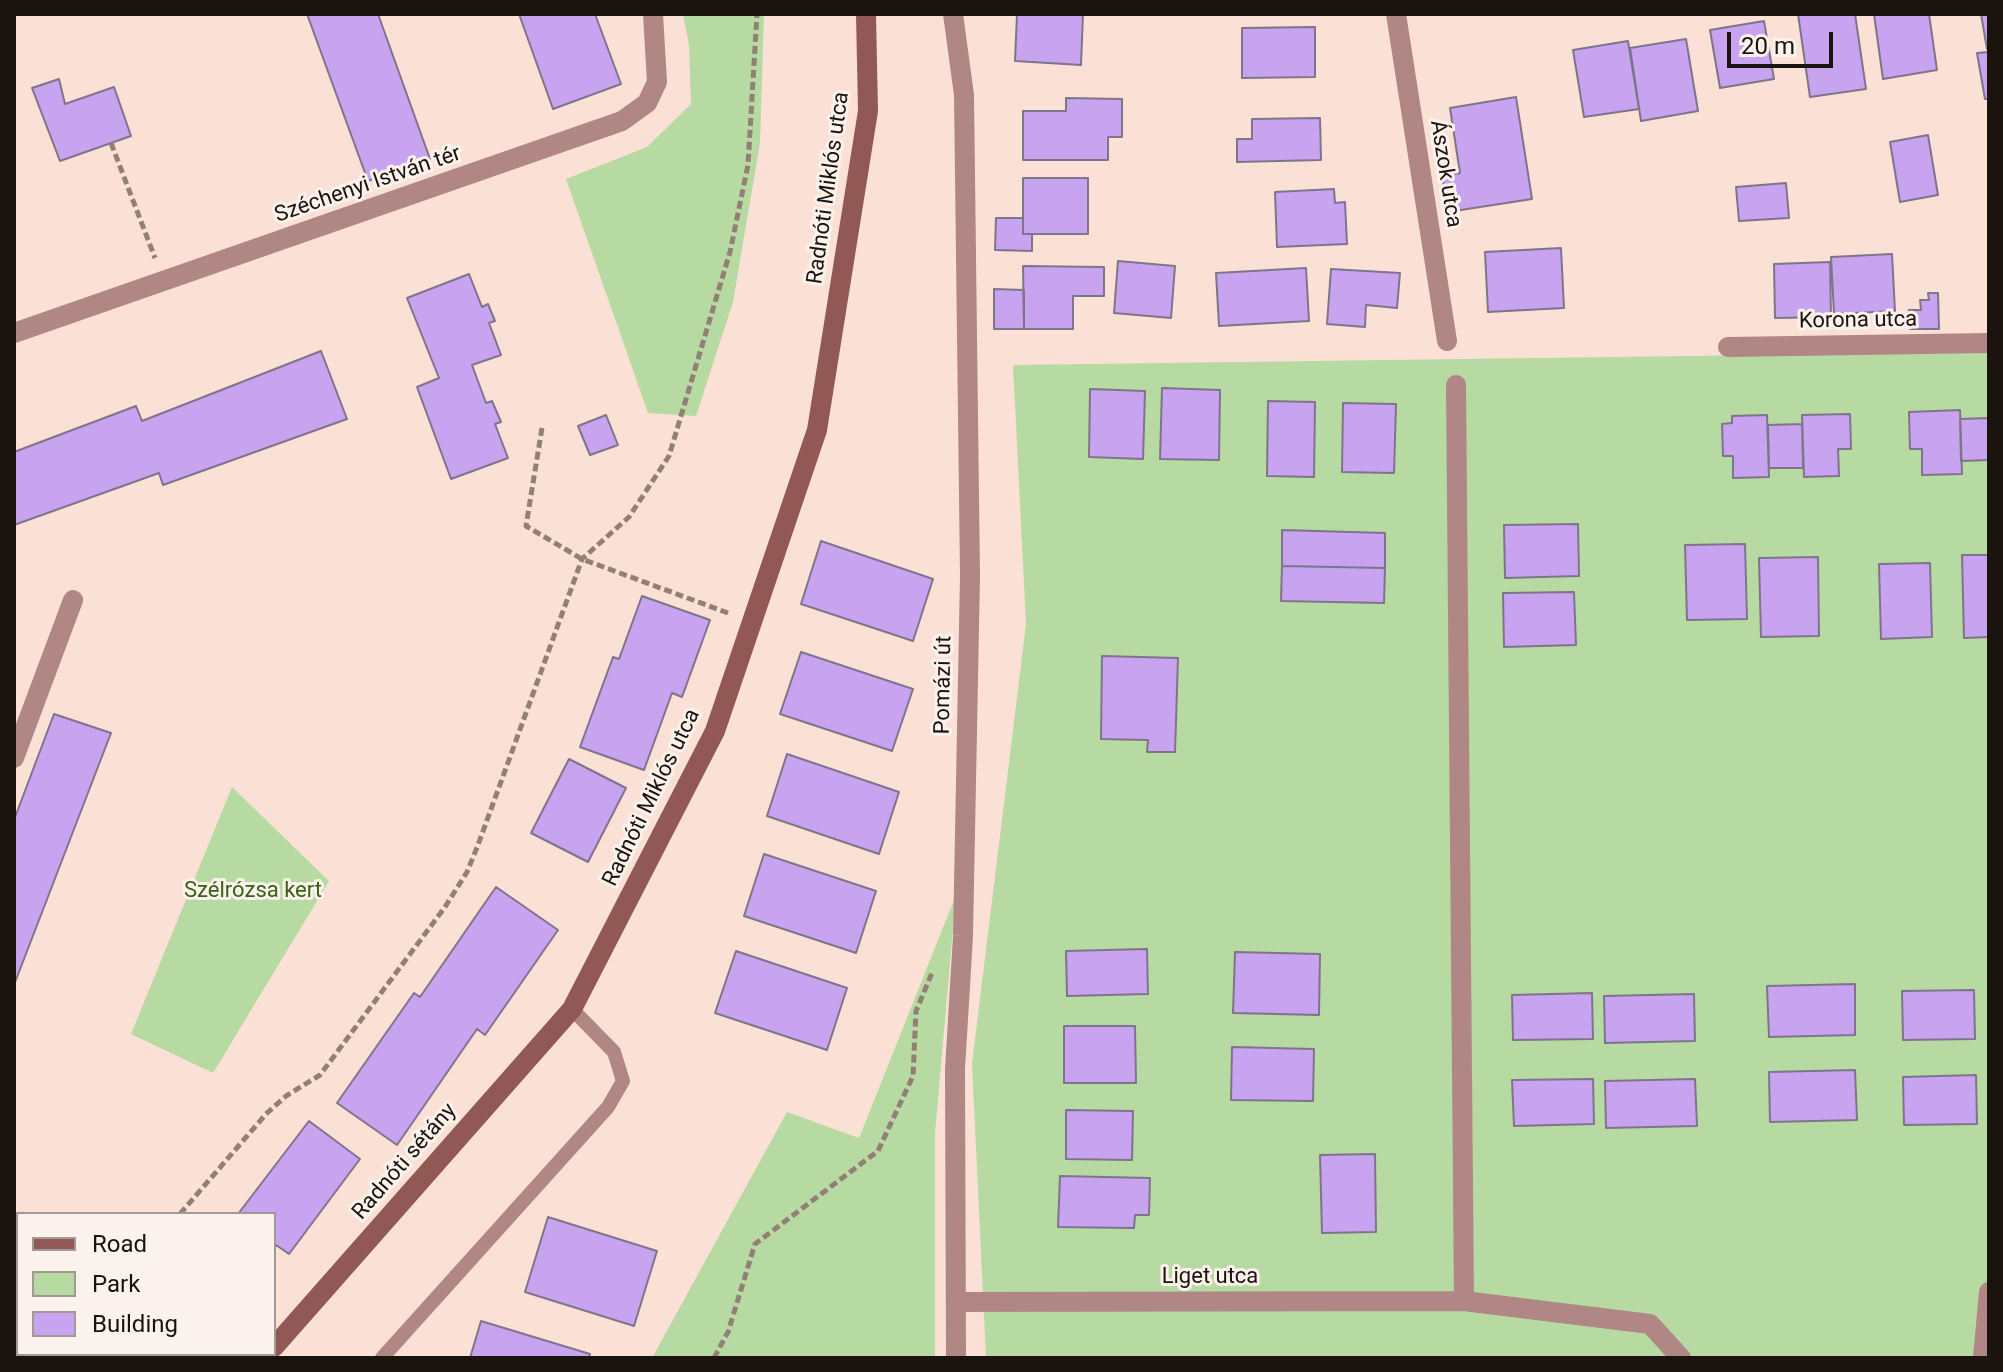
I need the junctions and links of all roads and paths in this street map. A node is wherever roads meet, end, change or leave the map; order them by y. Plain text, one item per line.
1 (653, 14) edge
2 (757, 14) edge
3 (866, 14) edge
4 (953, 14) edge
5 (1396, 14) edge
6 (111, 143) dead end
7 (164, 281) junction
8 (14, 333) edge
9 (1447, 341) dead end
10 (1989, 343) edge
11 (1728, 347) dead end
12 (1456, 385) dead end
13 (542, 428) dead end
14 (582, 559) junction
15 (73, 600) dead end
16 (752, 622) junction
17 (14, 758) edge
18 (963, 936) junction
19 (572, 1009) junction
20 (182, 1212) edge
21 (1989, 1292) edge
22 (1464, 1301) junction
23 (956, 1302) junction
24 (276, 1345) edge
25 (382, 1358) edge
26 (714, 1358) edge
27 (956, 1358) edge
28 (1681, 1358) edge
29 (1983, 1358) edge

1 - 7 street, Széchenyi István tér
2 - 14 path
3 - 16 street, Radnóti Miklós utca
4 - 18 street, Pomázi út
5 - 9 street, Ászok utca
6 - 7 path
7 - 8 street, Széchenyi István tér
10 - 11 street, Korona utca
12 - 22 street
13 - 14 path
14 - 16 path
14 - 20 path
15 - 17 street
16 - 19 street, Radnóti Miklós utca
18 - 23 street, Pomázi út
18 - 26 path
19 - 24 street, Radnóti sétány
19 - 25 lane
21 - 29 street
22 - 23 street, Liget utca
22 - 28 street, Liget utca
23 - 27 street, Pomázi út

